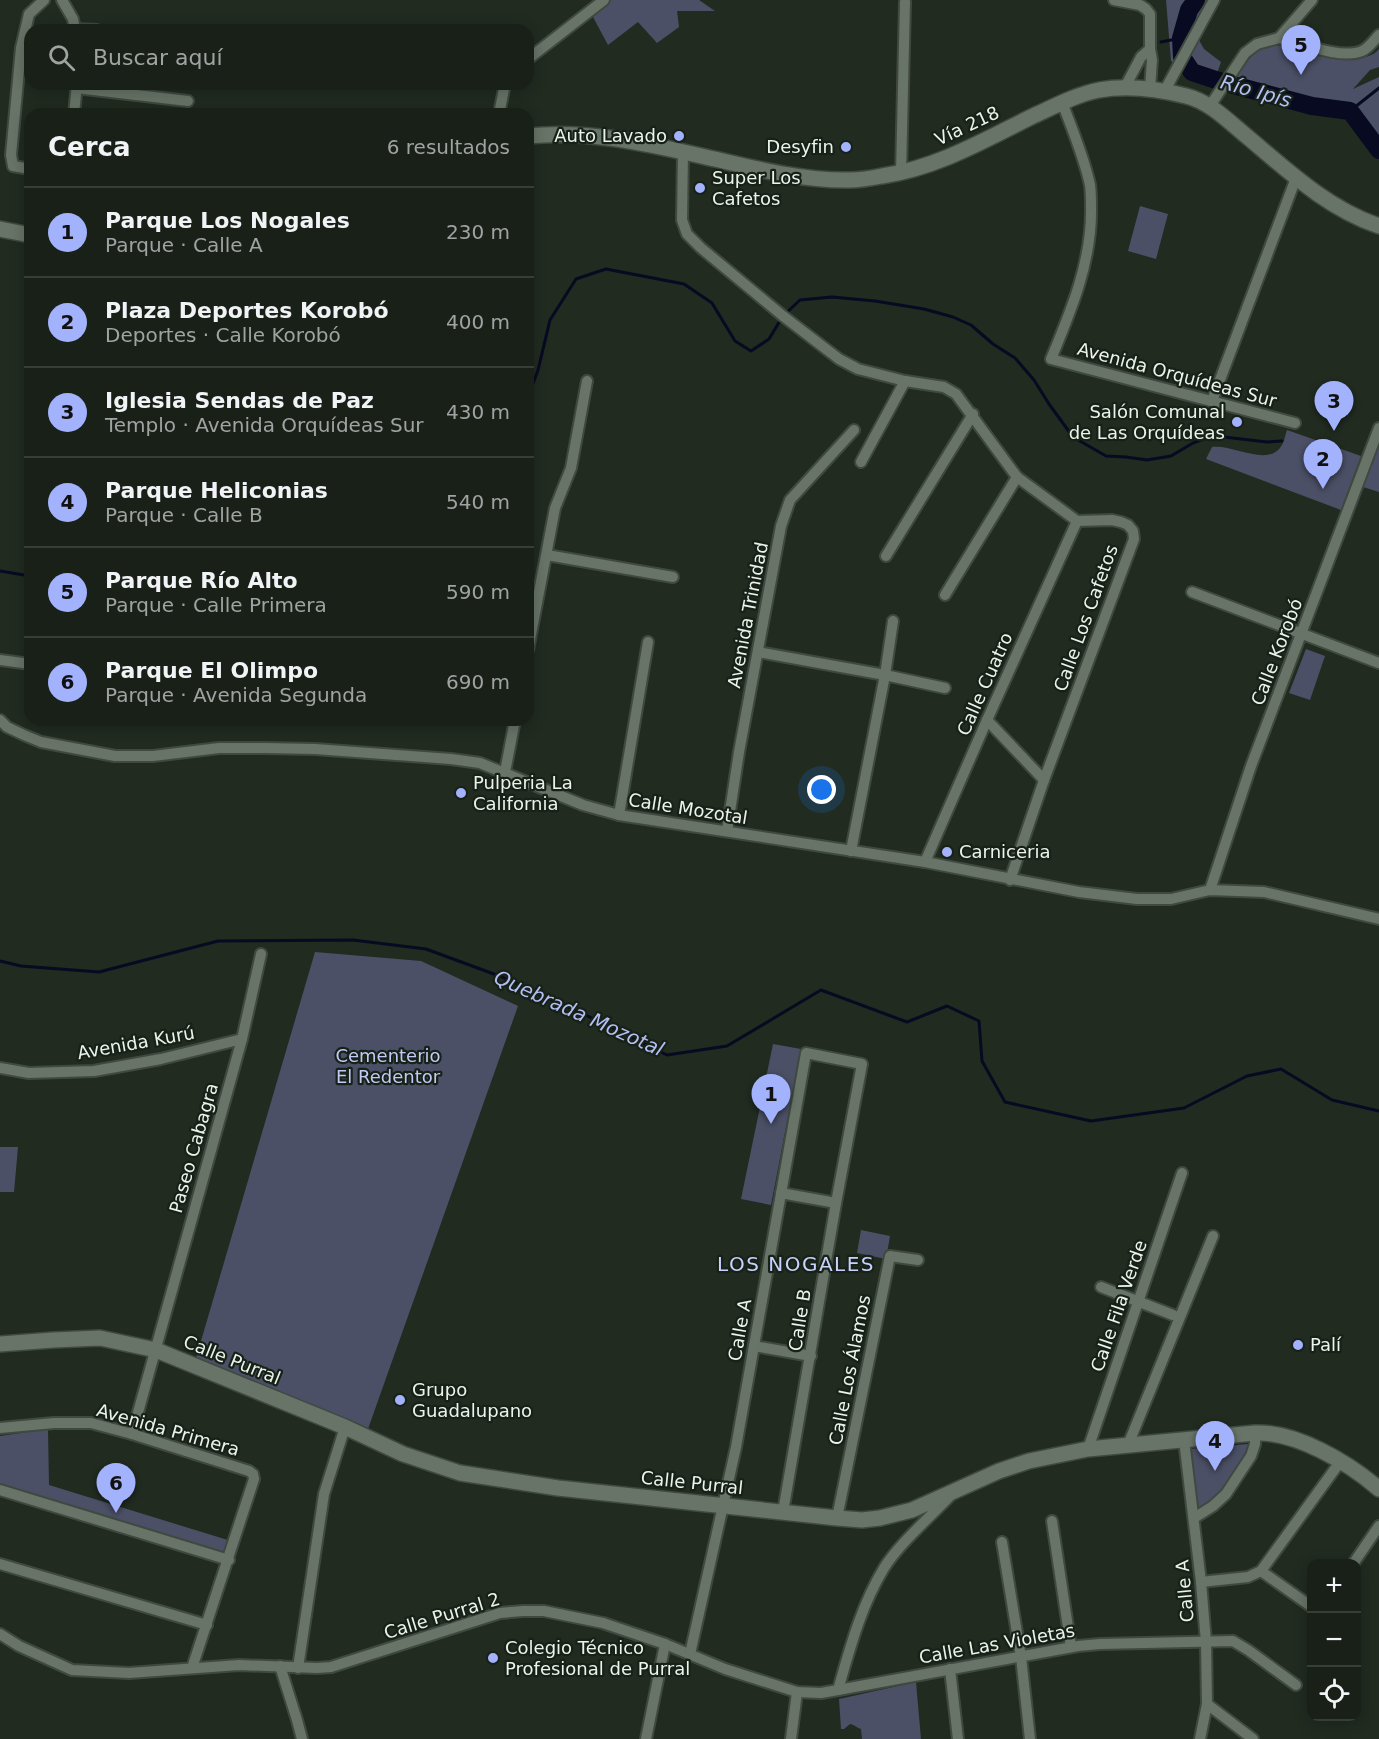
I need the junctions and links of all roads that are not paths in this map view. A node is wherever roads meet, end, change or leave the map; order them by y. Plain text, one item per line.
1 (44, 0) edge
2 (62, 0) edge
3 (604, 0) edge
4 (1114, 0) edge
5 (1214, 0) edge
6 (1312, 0) edge
7 (905, 2) dead end
8 (27, 24) edge
9 (74, 24) edge
10 (24, 35) edge
11 (1379, 35) edge
12 (1279, 38) junction
13 (1150, 49) junction
14 (534, 54) edge
15 (1125, 87) junction
16 (76, 90) edge
17 (106, 90) edge
18 (504, 90) edge
19 (1157, 91) junction
20 (188, 101) dead end
21 (1062, 102) junction
22 (1210, 106) junction
23 (74, 108) edge
24 (500, 108) edge
25 (534, 135) edge
26 (683, 152) junction
27 (24, 168) edge
28 (901, 173) junction
29 (1296, 178) junction
30 (1379, 226) edge
31 (0, 230) edge
32 (24, 234) edge
33 (587, 381) dead end
34 (905, 381) junction
35 (1212, 401) junction
36 (973, 414) junction
37 (1295, 423) dead end
38 (854, 430) dead end
39 (1378, 433) edge
40 (861, 462) dead end
41 (1017, 477) junction
42 (1077, 521) junction
43 (547, 555) junction
44 (886, 556) dead end
45 (673, 577) dead end
46 (1192, 592) dead end
47 (945, 595) dead end
48 (534, 620) edge
49 (892, 621) dead end
50 (1301, 634) junction
51 (648, 642) dead end
52 (758, 652) junction
53 (0, 660) edge
54 (24, 663) edge
55 (1379, 663) edge
56 (885, 675) junction
57 (945, 688) dead end
58 (0, 720) edge
59 (987, 720) junction
60 (513, 726) edge
61 (505, 772) junction
62 (1044, 780) junction
63 (619, 815) junction
64 (727, 831) junction
65 (851, 851) junction
66 (925, 862) junction
67 (1010, 879) junction
68 (1210, 890) junction
69 (1379, 919) edge
70 (261, 954) dead end
71 (242, 1039) junction
72 (806, 1053) joint
73 (0, 1068) edge
74 (1182, 1173) dead end
75 (781, 1193) junction
76 (836, 1203) junction
77 (1213, 1236) dead end
78 (918, 1260) dead end
79 (1101, 1287) dead end
80 (1138, 1302) junction
81 (1173, 1315) dead end
82 (0, 1344) edge
83 (754, 1346) junction
84 (156, 1350) junction
85 (811, 1356) junction
86 (345, 1427) junction
87 (0, 1428) edge
88 (1255, 1433) junction
89 (132, 1434) junction
90 (1184, 1440) junction
91 (1128, 1445) junction
92 (1088, 1449) junction
93 (1340, 1462) junction
94 (1379, 1489) edge
95 (0, 1491) edge
96 (953, 1493) junction
97 (724, 1506) junction
98 (783, 1512) junction
99 (837, 1518) junction
100 (1194, 1518) junction
101 (1052, 1521) dead end
102 (1379, 1526) edge
103 (1002, 1542) dead end
104 (1356, 1559) edge
105 (229, 1560) junction
106 (0, 1563) edge
107 (1262, 1571) junction
108 (1201, 1582) junction
109 (1307, 1604) edge
110 (207, 1625) junction
111 (0, 1634) edge
112 (1206, 1642) junction
113 (665, 1644) junction
114 (1071, 1647) junction
115 (690, 1654) junction
116 (1021, 1657) junction
117 (280, 1666) junction
118 (192, 1668) junction
119 (298, 1668) junction
120 (950, 1669) junction
121 (1296, 1685) dead end
122 (838, 1690) junction
123 (797, 1692) junction
124 (1207, 1704) junction
125 (302, 1739) edge
126 (646, 1739) edge
127 (791, 1739) edge
128 (958, 1739) edge
129 (1030, 1739) edge
130 (1200, 1739) edge
131 (1253, 1739) edge

1 - 8 street
2 - 9 street
3 - 14 street
4 - 13 street
5 - 19 street
6 - 12 street
7 - 28 street
10 - 27 street
11 - 12 street
12 - 22 street
13 - 15 street
13 - 19 street
15 - 19 street, Vía 218
15 - 21 street, Vía 218
16 - 23 street
17 - 20 street
18 - 24 street
19 - 22 street, Vía 218
21 - 28 street, Vía 218
21 - 35 street, Avenida Orquídeas Sur
22 - 29 street, Vía 218
25 - 26 street, Vía 218
26 - 28 street, Vía 218
26 - 34 street
29 - 30 street, Vía 218
29 - 35 street
31 - 32 street
33 - 43 street
34 - 36 street
34 - 40 street
35 - 37 street, Avenida Orquídeas Sur
36 - 41 street
36 - 44 street
38 - 52 street, Avenida Trinidad
39 - 50 street, Calle Korobó
41 - 42 street
41 - 47 street
42 - 59 street, Calle Cuatro
42 - 62 street, Calle Los Cafetos
43 - 45 street
43 - 48 street
46 - 50 street
49 - 56 street
50 - 55 street
50 - 68 street, Calle Korobó
51 - 63 street
52 - 56 street
52 - 64 street, Avenida Trinidad
53 - 54 street
56 - 57 street
56 - 65 street
58 - 61 street, Calle Mozotal
59 - 62 street
59 - 66 street, Calle Cuatro
60 - 61 street
61 - 63 street, Calle Mozotal
62 - 67 street, Calle Los Cafetos
63 - 64 street, Calle Mozotal
64 - 65 street, Calle Mozotal
65 - 66 street, Calle Mozotal
66 - 67 street, Calle Mozotal
67 - 68 street, Calle Mozotal
68 - 69 street, Calle Mozotal
70 - 71 street, Paseo Cabagra
71 - 73 street, Avenida Kurú
71 - 84 street, Paseo Cabagra
72 - 75 street, Calle A
72 - 76 street, Calle B
74 - 80 street, Calle Fila Verde
75 - 76 street
75 - 83 street, Calle A
76 - 85 street, Calle B
77 - 91 street
78 - 99 street, Calle Los Álamos
79 - 80 street
80 - 81 street
80 - 92 street, Calle Fila Verde
82 - 84 street, Calle Purral
83 - 85 street
83 - 97 street, Calle A
84 - 86 street, Calle Purral
84 - 89 street, Paseo Cabagra
85 - 98 street, Calle B
86 - 97 street, Calle Purral
86 - 119 street
87 - 89 street, Avenida Primera
88 - 90 street, Calle Purral
88 - 93 street, Calle Purral
88 - 100 street
89 - 105 street, Avenida Primera
90 - 91 street, Calle Purral
90 - 100 street, Calle A
91 - 92 street, Calle Purral
92 - 96 street, Calle Purral
93 - 94 street, Calle Purral
93 - 107 street
95 - 105 street
96 - 99 street, Calle Purral
96 - 122 street
97 - 98 street, Calle Purral
97 - 115 street, Calle A
98 - 99 street, Calle Purral
100 - 108 street, Calle A
101 - 114 street
102 - 104 street
103 - 116 street
105 - 110 street
106 - 110 street
107 - 108 street
107 - 109 street
108 - 112 street, Calle A
110 - 118 street
111 - 118 street, Calle Purral 2
112 - 114 street, Calle Las Violetas
112 - 121 street, Calle Las Violetas
112 - 124 street, Calle A
113 - 115 street, Calle Purral 2
113 - 119 street, Calle Purral 2
113 - 126 street
114 - 116 street, Calle Las Violetas
115 - 123 street, Calle Purral 2
116 - 120 street, Calle Las Violetas
116 - 129 street
117 - 118 street, Calle Purral 2
117 - 119 street, Calle Purral 2
117 - 125 street
120 - 122 street, Calle Las Violetas
120 - 128 street
122 - 123 street, Calle Purral 2
123 - 127 street
124 - 130 street, Calle A
124 - 131 street

